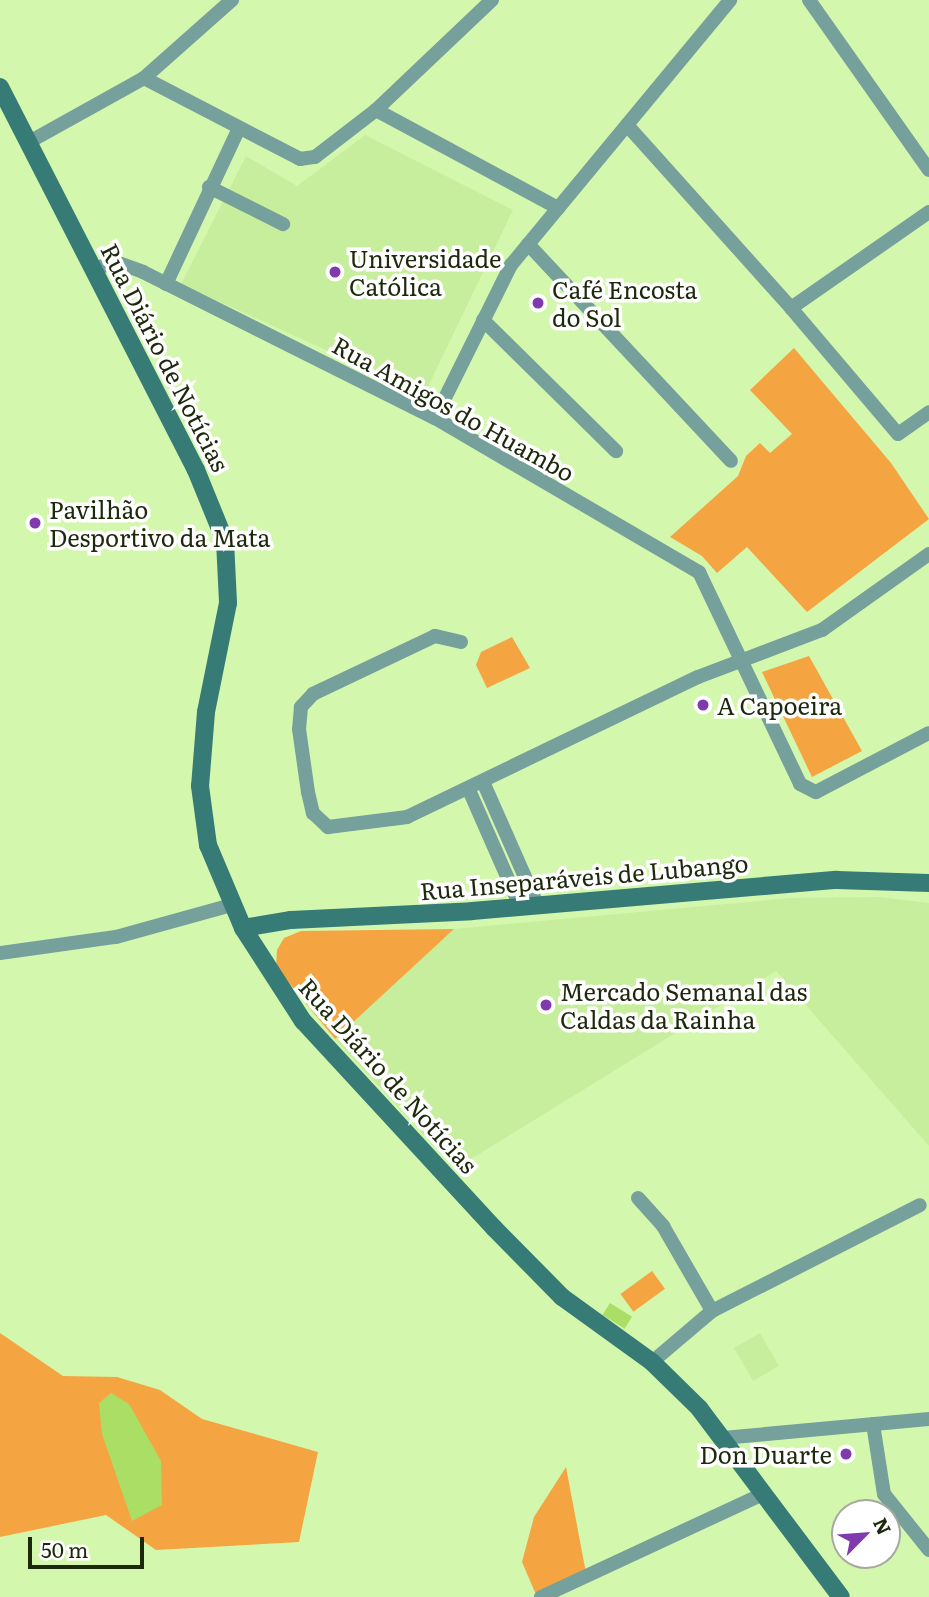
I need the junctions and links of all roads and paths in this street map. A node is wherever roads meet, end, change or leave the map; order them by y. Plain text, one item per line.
1 (232, 0) edge
2 (492, 0) edge
3 (730, 0) edge
4 (809, 0) edge
5 (144, 78) junction
6 (0, 87) edge
7 (376, 110) junction
8 (627, 125) junction
9 (239, 128) junction
10 (29, 142) junction
11 (929, 170) edge
12 (209, 187) junction
13 (558, 208) junction
14 (929, 212) edge
15 (283, 225) dead end
16 (528, 244) junction
17 (94, 269) junction
18 (166, 284) junction
19 (791, 308) junction
20 (484, 320) junction
21 (929, 412) edge
22 (435, 418) junction
23 (616, 451) dead end
24 (731, 461) dead end
25 (929, 554) edge
26 (461, 642) dead end
27 (741, 660) junction
28 (929, 733) edge
29 (484, 784) junction
30 (469, 790) junction
31 (929, 883) edge
32 (231, 905) junction
33 (528, 905) junction
34 (243, 928) junction
35 (0, 953) edge
36 (638, 1198) dead end
37 (920, 1205) dead end
38 (712, 1311) junction
39 (652, 1362) junction
40 (929, 1419) edge
41 (873, 1424) junction
42 (723, 1438) junction
43 (763, 1493) junction
44 (929, 1550) edge
45 (541, 1597) edge
46 (841, 1597) edge

1 - 5 street
2 - 7 street
3 - 8 street
4 - 11 street
5 - 9 street
5 - 10 street
6 - 10 main road, Rua Diário de Notícias
7 - 9 street
7 - 13 street
8 - 13 street
8 - 19 street
9 - 12 street
10 - 17 main road, Rua Diário de Notícias
12 - 15 street
12 - 18 street
13 - 16 street
14 - 19 street
16 - 20 street
16 - 24 street
17 - 18 street, Rua Amigos do Huambo
17 - 32 main road, Rua Diário de Notícias
18 - 22 street, Rua Amigos do Huambo
19 - 21 street
20 - 22 street
20 - 23 street
22 - 27 street, Rua Amigos do Huambo
25 - 27 street
26 - 30 street
27 - 28 street, Rua Amigos do Huambo
27 - 29 street
29 - 30 street
29 - 33 street
30 - 33 street
31 - 33 main road, Rua Inseparáveis de Lubango
32 - 34 main road, Rua Diário de Notícias
32 - 35 street
33 - 34 main road, Rua Inseparáveis de Lubango
34 - 39 main road, Rua Diário de Notícias
36 - 38 street
37 - 38 street
38 - 39 street
39 - 42 main road, Rua Diário de Notícias
40 - 41 street
41 - 42 street
41 - 44 street
42 - 43 main road, Rua Diário de Notícias
43 - 45 street
43 - 46 main road, Rua Diário de Notícias

